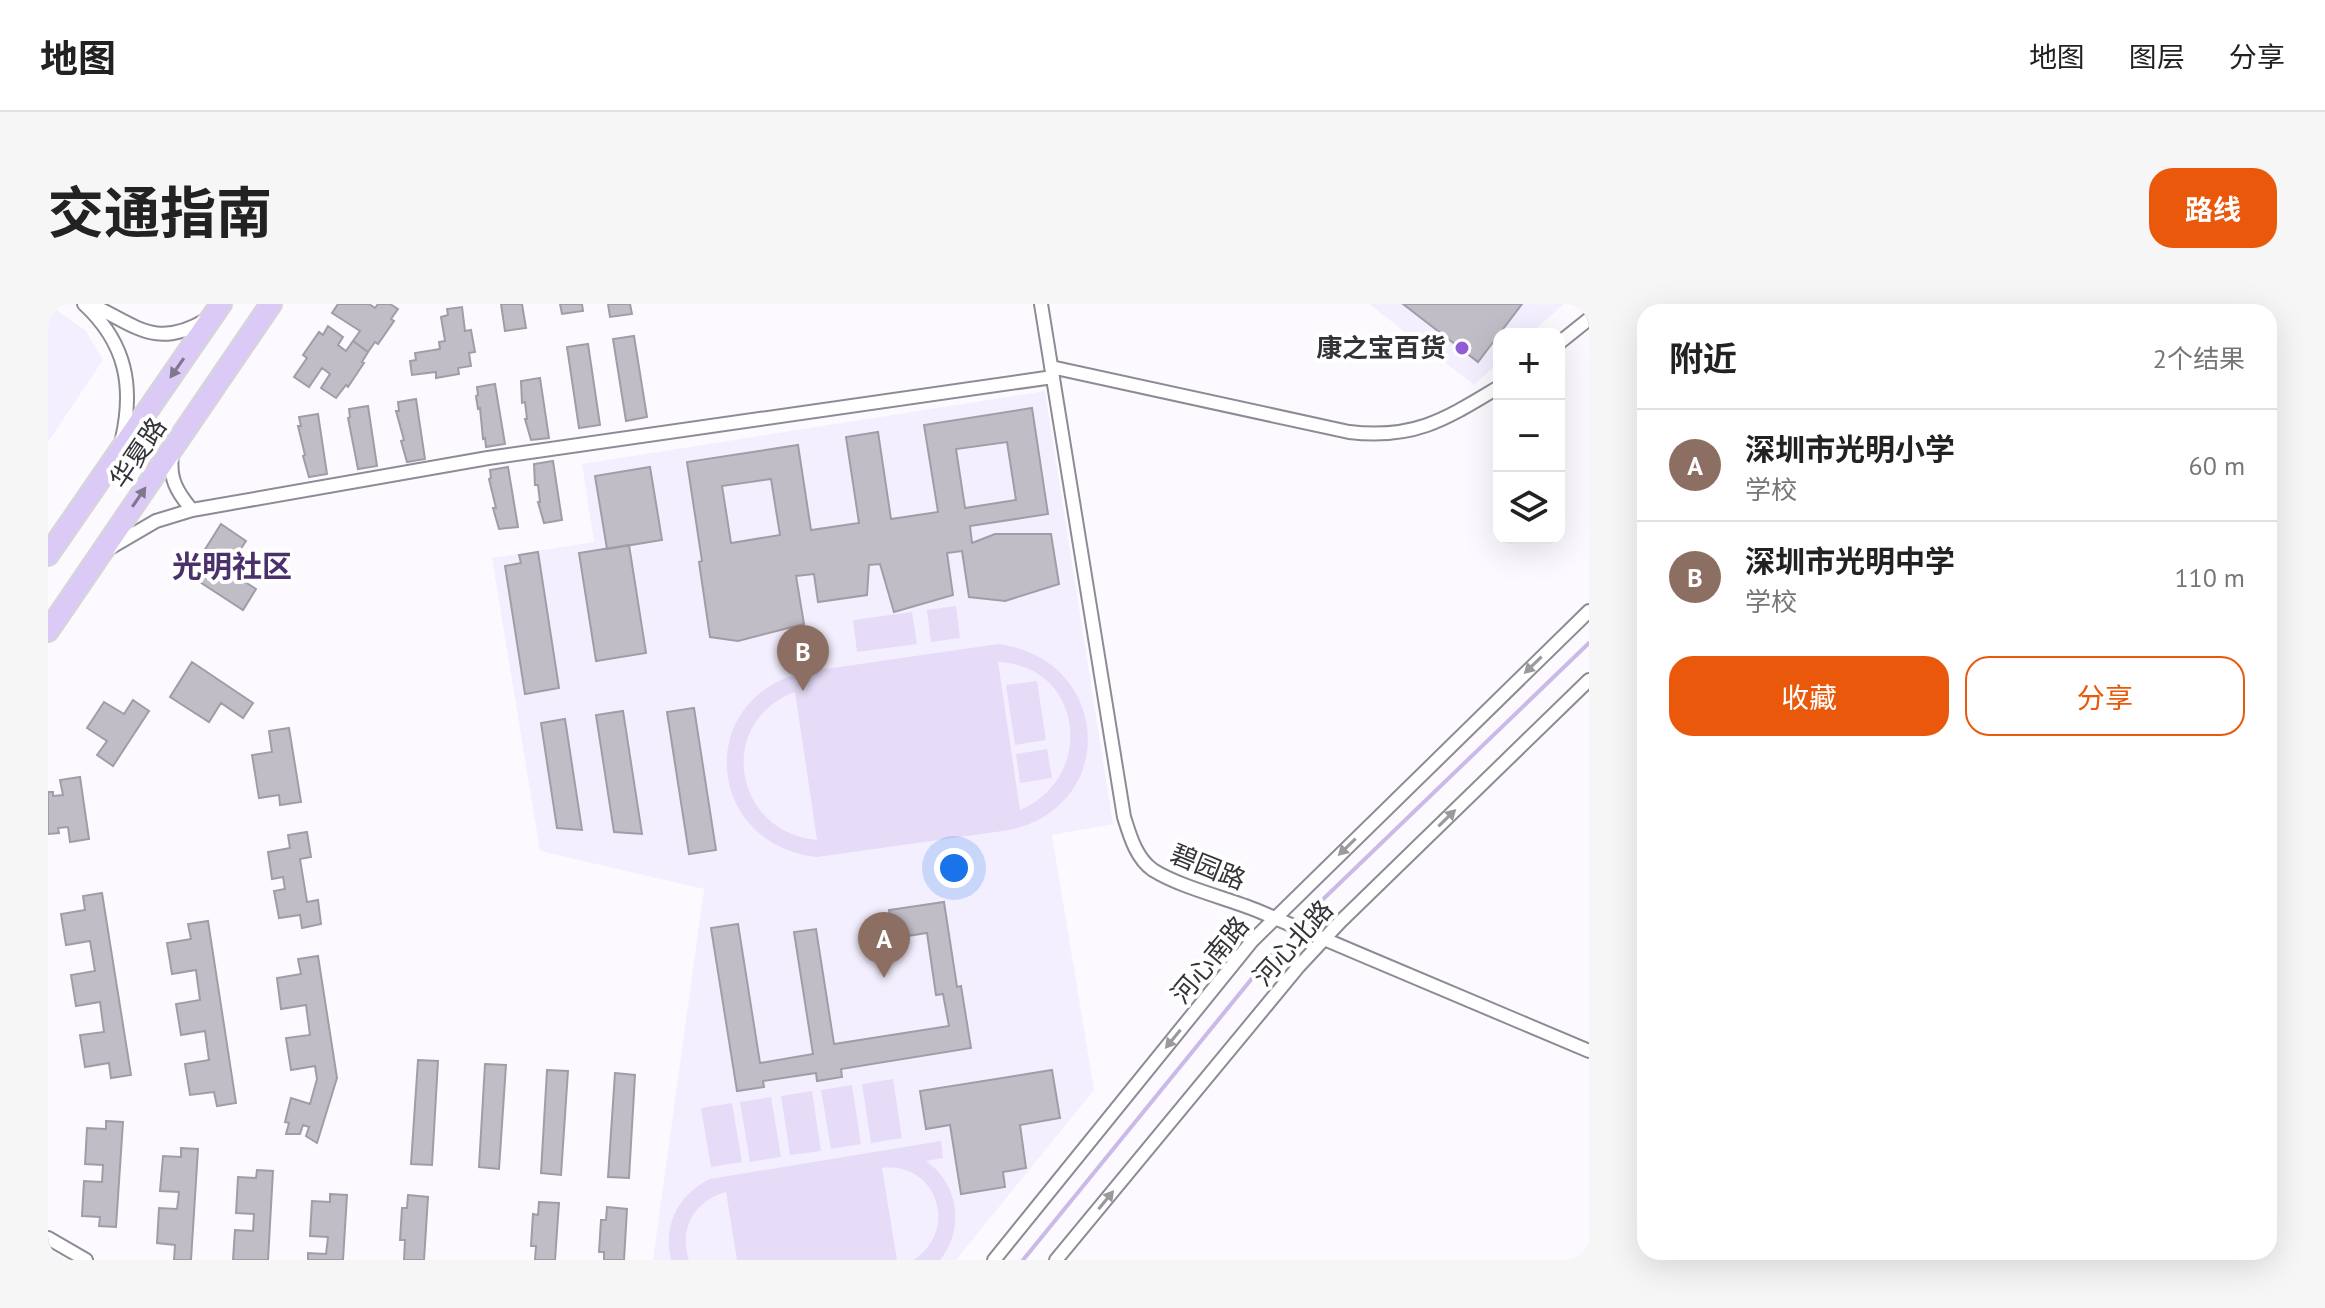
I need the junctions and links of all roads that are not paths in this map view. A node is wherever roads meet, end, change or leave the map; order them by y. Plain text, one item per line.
1 (84, 304) edge
2 (90, 304) edge
3 (271, 304) edge
4 (1041, 304) edge
5 (217, 310) edge
6 (1589, 319) edge
7 (1565, 338) edge
8 (1052, 372) junction
9 (1493, 390) edge
10 (173, 448) junction
11 (120, 451) junction
12 (192, 510) junction
13 (48, 555) edge
14 (100, 555) junction
15 (1589, 611) edge
16 (48, 631) edge
17 (1589, 680) edge
18 (1274, 919) junction
19 (1323, 940) junction
20 (1589, 1051) edge
21 (48, 1238) edge
22 (86, 1260) edge
23 (994, 1260) edge
24 (1056, 1260) edge

1 - 11 street
2 - 5 street
3 - 10 main road, 华夏路
4 - 8 street, 碧园路
5 -> 11 main road, 华夏路
6 - 7 street
8 - 9 street
8 - 12 street
8 - 18 street, 碧园路
10 - 12 street
14 -> 10 main road, 华夏路
11 - 13 main road, 华夏路
12 - 14 street
14 - 16 main road, 华夏路
15 -> 18 street, 河心南路
19 -> 17 street, 河心北路
18 - 19 street, 碧园路
18 -> 23 street, 河心南路
19 - 20 street, 碧园路
24 -> 19 street, 河心北路
21 - 22 street

